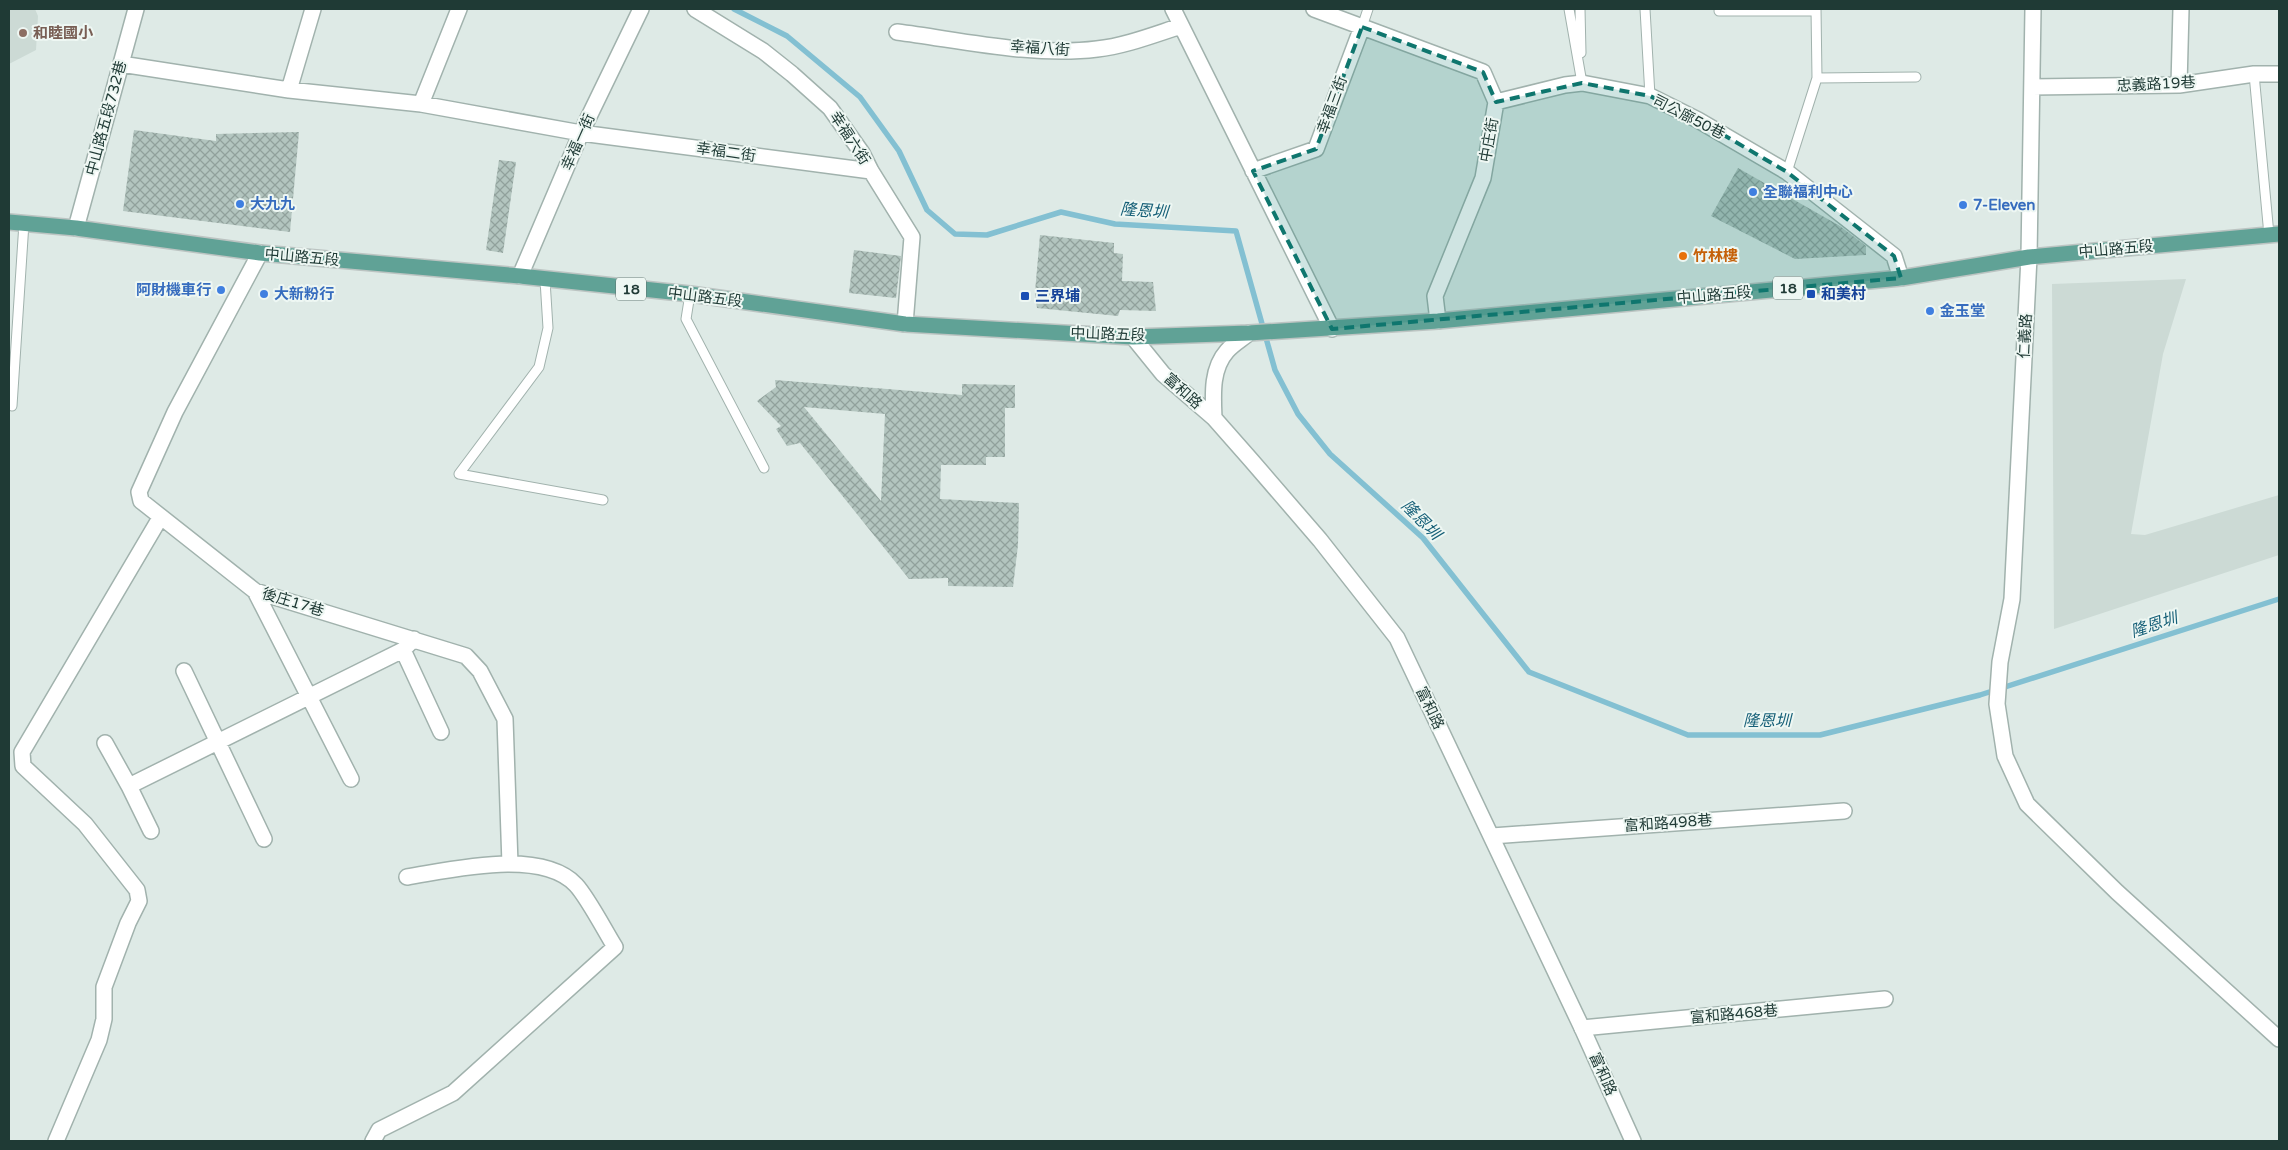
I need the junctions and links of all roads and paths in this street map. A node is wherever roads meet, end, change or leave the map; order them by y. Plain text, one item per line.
1 (136, 9) edge
2 (313, 9) edge
3 (459, 9) edge
4 (641, 9) edge
5 (695, 9) edge
6 (1173, 9) edge
7 (1314, 9) edge
8 (1368, 9) edge
9 (1569, 9) edge
10 (1580, 9) edge
11 (1645, 9) edge
12 (2033, 9) edge
13 (2181, 9) edge
14 (1816, 10) edge
15 (1719, 11) dead end
16 (1181, 26) junction
17 (1362, 27) junction
18 (897, 32) dead end
19 (122, 64) junction
20 (2254, 74) junction
21 (2279, 74) edge
22 (1916, 77) dead end
23 (1817, 78) junction
24 (1582, 83) junction
25 (2180, 85) junction
26 (2032, 87) junction
27 (289, 90) junction
28 (1650, 96) junction
29 (1496, 102) junction
30 (422, 104) junction
31 (581, 133) junction
32 (871, 171) junction
33 (1254, 171) junction
34 (1786, 172) junction
35 (16, 222) edge
36 (76, 228) junction
37 (2274, 234) edge
38 (260, 253) junction
39 (2030, 257) junction
40 (520, 276) junction
41 (1901, 278) junction
42 (545, 280) junction
43 (690, 294) junction
44 (1438, 321) junction
45 (904, 324) junction
46 (1332, 329) junction
47 (1251, 333) junction
48 (1133, 336) junction
49 (12, 406) dead end
50 (1214, 418) junction
51 (764, 468) dead end
52 (603, 500) dead end
53 (160, 518) junction
54 (255, 591) junction
55 (414, 639) junction
56 (403, 650) junction
57 (184, 671) dead end
58 (311, 696) junction
59 (441, 732) dead end
60 (218, 742) junction
61 (105, 743) dead end
62 (351, 779) dead end
63 (129, 786) junction
64 (1844, 810) dead end
65 (151, 831) dead end
66 (1492, 836) junction
67 (264, 839) dead end
68 (510, 864) junction
69 (407, 877) dead end
70 (1885, 1000) dead end
71 (1582, 1028) junction
72 (2279, 1039) edge
73 (56, 1141) edge
74 (372, 1141) edge
75 (1632, 1141) edge

1 - 19 street, 中山路五段732巷
2 - 27 street
3 - 30 street
4 - 31 street, 幸福一街
5 - 32 street, 幸福六街
6 - 16 street
7 - 17 street, 中庄街
8 - 17 lane
9 - 24 lane
10 - 24 lane
11 - 28 lane
12 - 26 street, 仁義路
13 - 25 street
14 - 15 lane
14 - 23 lane
16 - 18 street, 幸福八街
16 - 33 street
17 - 29 street, 中庄街
17 - 33 street, 幸福三街
19 - 27 street, 幸福二街
19 - 36 street, 中山路五段732巷
20 - 21 street, 忠義路19巷
20 - 25 street, 忠義路19巷
20 - 37 lane
22 - 23 lane
23 - 34 lane
24 - 28 street, 司公廍50巷
24 - 29 street, 司公廍50巷
25 - 26 street, 忠義路19巷
26 - 39 street, 仁義路
27 - 30 street, 幸福二街
28 - 34 street, 司公廍50巷
29 - 44 street, 中庄街
30 - 31 street, 幸福二街
31 - 32 street, 幸福二街
31 - 40 street, 幸福一街
32 - 45 street, 幸福六街
33 - 46 street
34 - 41 street, 司公廍50巷
35 - 36 main road, 中山路五段 / 18
35 - 49 lane
36 - 38 main road, 中山路五段 / 18
37 - 39 main road, 中山路五段 / 18
38 - 40 main road, 中山路五段 / 18
38 - 53 street, 後庄17巷
39 - 41 main road, 中山路五段 / 18
39 - 72 street, 仁義路
40 - 42 main road, 中山路五段 / 18
41 - 44 main road, 中山路五段 / 18
42 - 43 main road, 中山路五段 / 18
42 - 52 lane
43 - 45 main road, 中山路五段 / 18
43 - 51 lane
44 - 46 main road, 中山路五段 / 18
45 - 48 main road, 中山路五段 / 18
46 - 47 main road, 中山路五段 / 18
47 - 48 main road, 中山路五段 / 18
47 - 50 street
48 - 50 street, 富和路
50 - 66 street, 富和路
53 - 54 street, 後庄17巷
53 - 73 street
54 - 55 street, 後庄17巷
54 - 58 street
55 - 56 street
55 - 68 street, 後庄17巷
56 - 58 street
56 - 59 street
57 - 60 street
58 - 60 street
58 - 62 street
60 - 63 street
60 - 67 street
61 - 63 street
63 - 65 street
64 - 66 street, 富和路498巷
66 - 71 street, 富和路
68 - 69 street
68 - 74 street
70 - 71 street, 富和路468巷
71 - 75 street, 富和路

